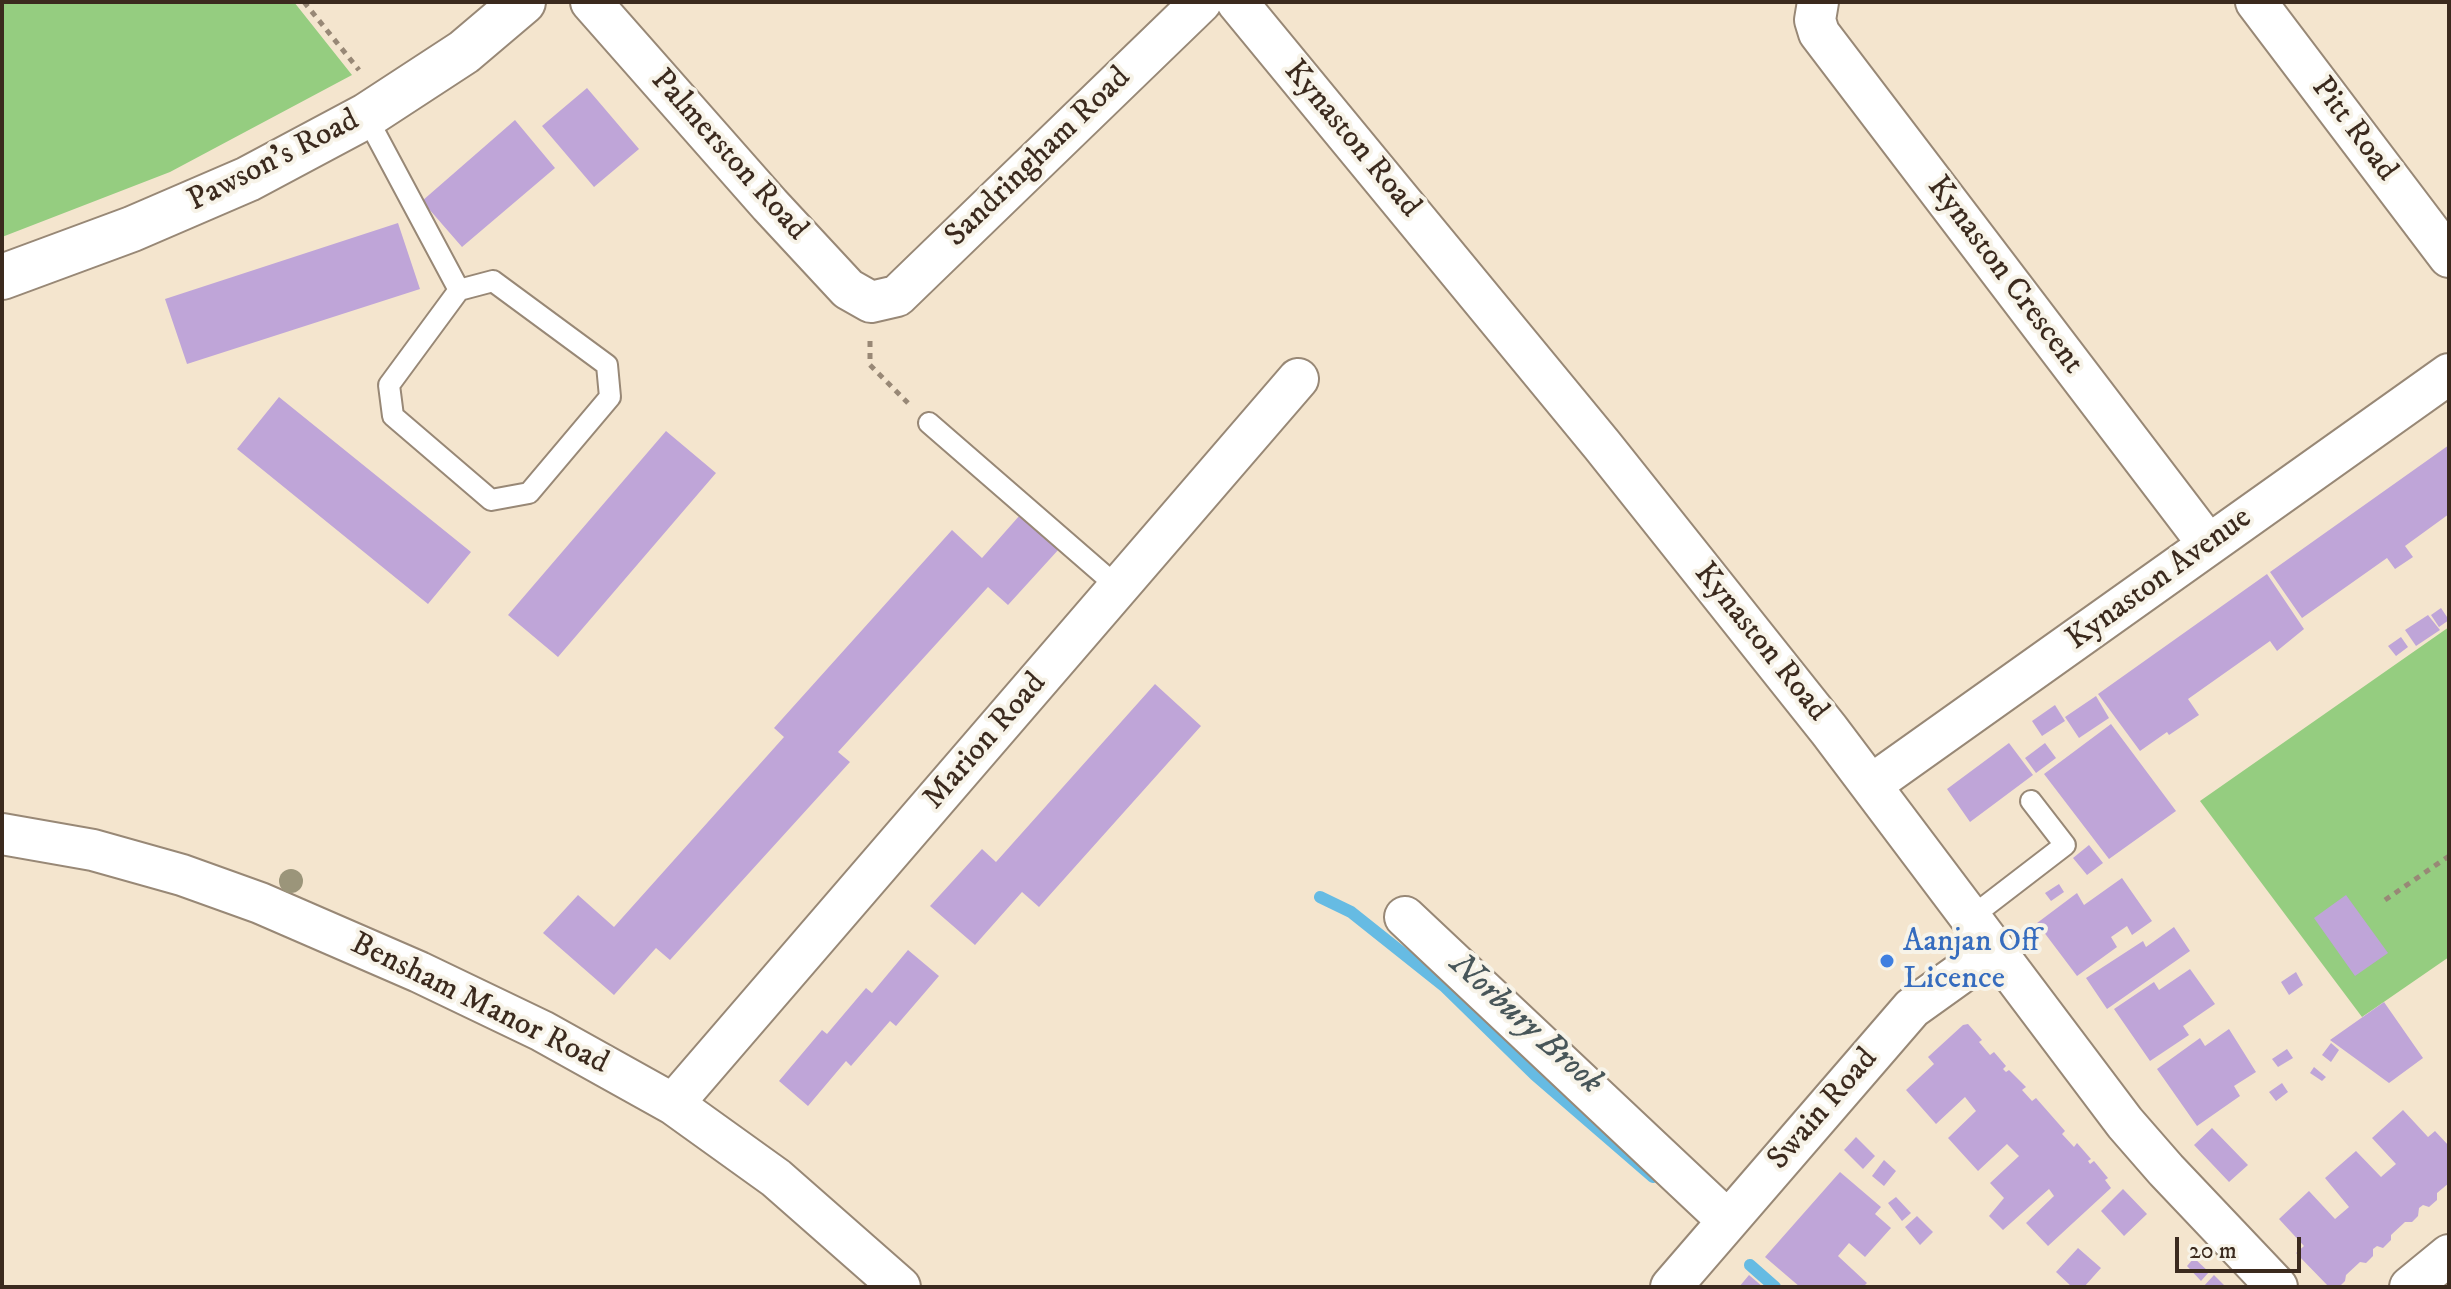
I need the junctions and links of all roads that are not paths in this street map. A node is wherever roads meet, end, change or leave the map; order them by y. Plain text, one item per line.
1 (523, 2) edge
2 (591, 2) edge
3 (1201, 2) edge
4 (1237, 2) edge
5 (1818, 2) edge
6 (2256, 2) edge
7 (375, 110) junction
8 (2449, 257) edge
9 (2, 277) edge
10 (459, 290) junction
11 (871, 302) joint
12 (2449, 374) edge
13 (1298, 379) dead end
14 (929, 423) road end
15 (2208, 544) junction
16 (1119, 588) junction
17 (1871, 785) junction
18 (2031, 801) dead end
19 (2, 834) edge
20 (1405, 917) dead end
21 (1970, 918) junction
22 (1993, 950) junction
23 (673, 1104) junction
24 (1727, 1220) junction
25 (2449, 1255) edge
26 (900, 1287) edge
27 (1671, 1287) edge
28 (2277, 1287) edge
29 (2410, 1287) edge

1 - 7 street, Pawson's Road
2 - 11 street, Palmerston Road
3 - 11 street, Sandringham Road
4 - 17 street, Kynaston Road
5 - 15 street, Kynaston Crescent
6 - 8 street, Pitt Road
7 - 9 street, Pawson's Road
7 - 10 lane
10 - 10 lane
12 - 15 street, Kynaston Avenue
13 - 16 street, Marion Road
14 - 16 lane
15 - 17 street, Kynaston Avenue
16 - 23 street, Marion Road
17 - 21 street, Kynaston Road
18 - 21 lane
19 - 23 street, Bensham Manor Road
20 - 24 street
21 - 22 street, Kynaston Road
22 - 24 street, Swain Road
22 - 28 street, Kynaston Road
23 - 26 street, Bensham Manor Road
24 - 27 street, Swain Road
25 - 29 street

